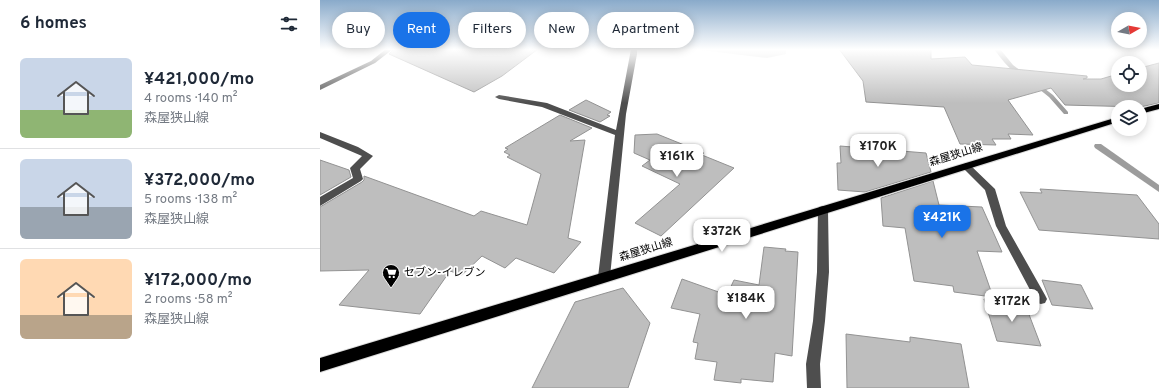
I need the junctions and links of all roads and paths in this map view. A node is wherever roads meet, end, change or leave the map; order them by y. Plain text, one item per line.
1 (363, 67) edge
2 (631, 67) edge
3 (320, 88) edge
4 (499, 98) dead end
5 (1159, 106) edge
6 (1147, 110) edge
7 (1111, 121) edge
8 (620, 134) junction
9 (320, 135) edge
10 (966, 166) junction
11 (320, 202) edge
12 (823, 210) junction
13 (604, 277) junction
14 (1042, 299) dead end
15 (320, 365) edge
16 (814, 388) edge

1 - 3 street
2 - 8 street
4 - 8 street
5 - 6 main road
7 - 10 main road, 森屋狭山線
8 - 13 street
9 - 11 street
10 - 12 main road, 森屋狭山線
10 - 14 street
12 - 13 main road, 森屋狭山線
12 - 16 street
13 - 15 main road, 森屋狭山線

